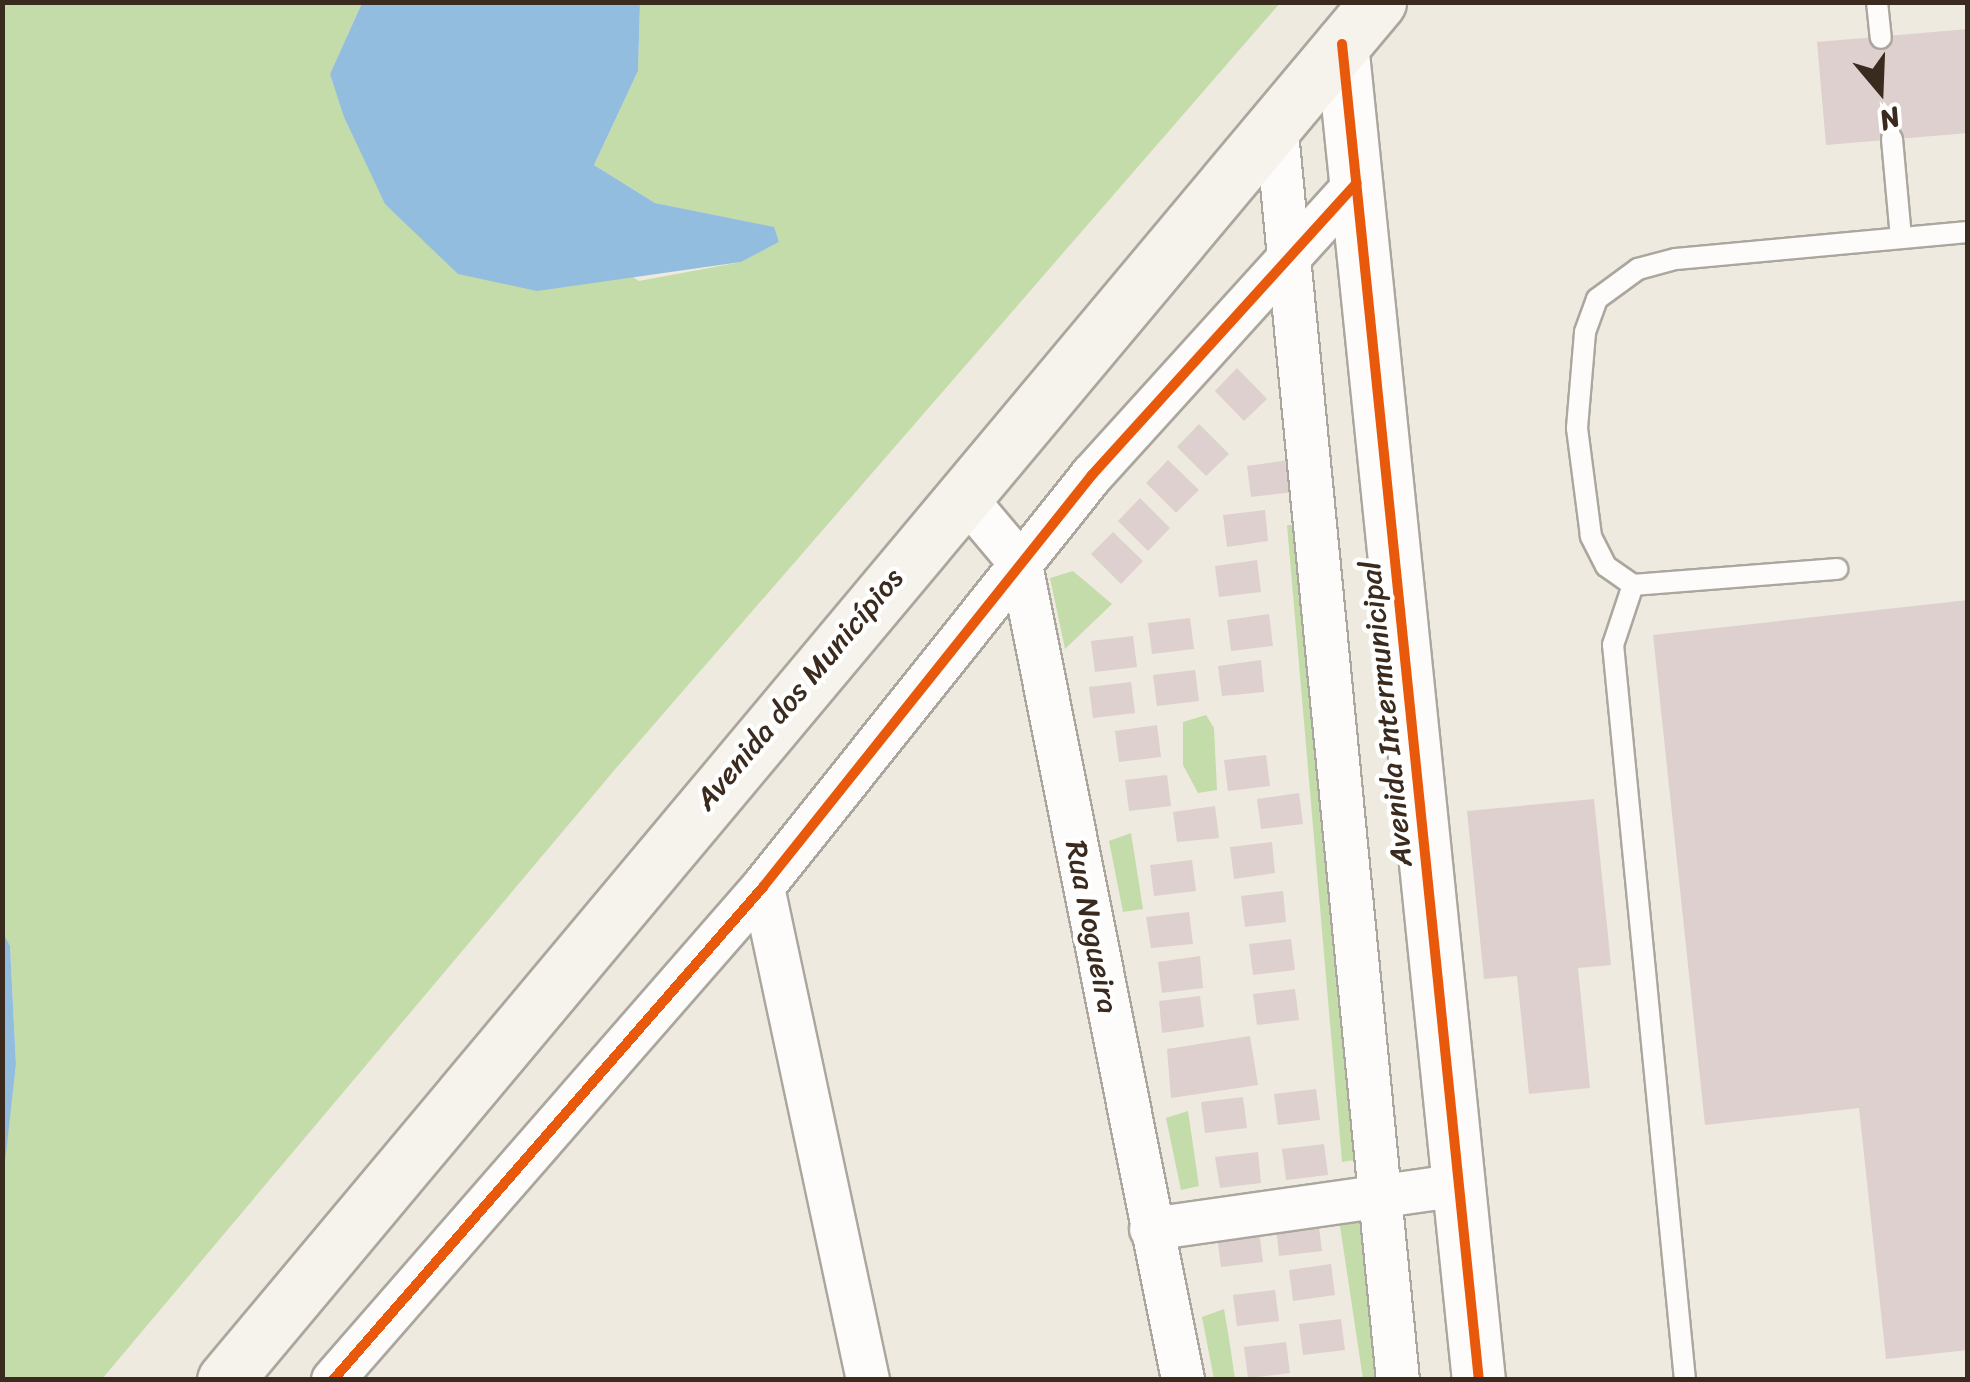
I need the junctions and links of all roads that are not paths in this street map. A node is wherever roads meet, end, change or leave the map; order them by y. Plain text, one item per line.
1 (1378, 2) edge
2 (1877, 2) edge
3 (1880, 38) dead end
4 (1342, 44) junction
5 (1276, 123) junction
6 (1892, 139) dead end
7 (1357, 183) junction
8 (1968, 232) edge
9 (1901, 238) junction
10 (1288, 257) junction
11 (962, 494) junction
12 (1020, 564) junction
13 (1837, 568) dead end
14 (1633, 584) junction
15 (763, 886) junction
16 (1460, 1186) junction
17 (1379, 1196) junction
18 (1151, 1229) junction
19 (224, 1380) edge
20 (333, 1380) edge
21 (868, 1380) edge
22 (1182, 1380) edge
23 (1398, 1380) edge
24 (1480, 1380) edge
25 (1685, 1380) edge

1 - 4 main road, Avenida dos Municípios
2 - 3 lane
4 - 5 main road, Avenida dos Municípios
4 - 7 street, Avenida Intermunicipal
5 - 10 street, Avenida Intermunicipal
5 - 11 main road, Avenida dos Municípios
6 - 9 lane
7 - 10 street
7 - 16 street, Avenida Intermunicipal
8 - 9 lane
9 - 14 lane
10 - 12 street
10 - 17 street, Avenida Intermunicipal
11 - 12 street, Rua Nogueira
11 - 19 main road, Avenida dos Municípios
12 - 15 street
12 - 18 street, Rua Nogueira
13 - 14 lane
14 - 25 lane
15 - 20 street
15 - 21 street
16 - 17 street
16 - 24 street, Avenida Intermunicipal
17 - 18 street
17 - 23 street, Avenida Intermunicipal
18 - 22 street, Rua Nogueira

